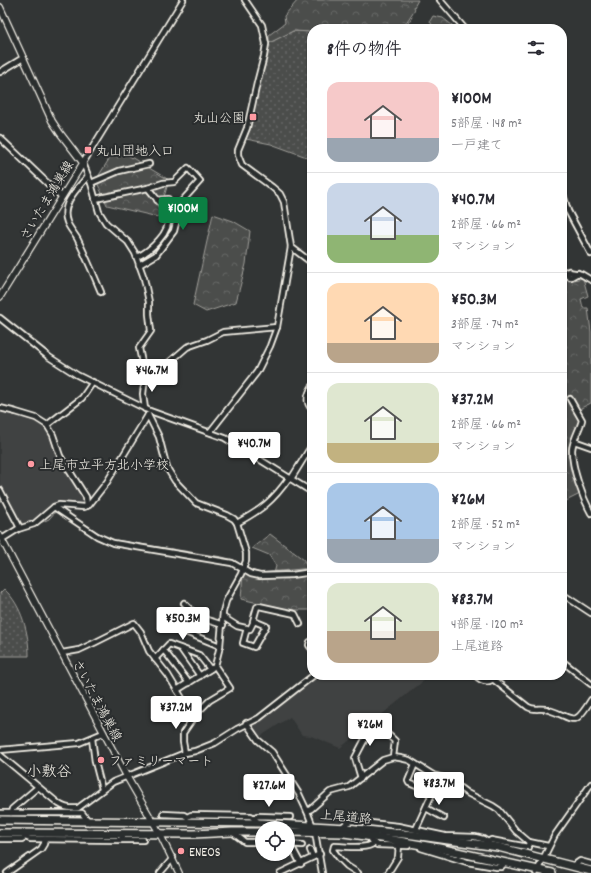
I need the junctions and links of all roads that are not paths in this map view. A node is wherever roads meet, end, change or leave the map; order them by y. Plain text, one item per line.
1 (183, 0) edge
2 (245, 0) edge
3 (440, 0) edge
4 (0, 7) edge
5 (2, 19) edge
6 (461, 24) edge
7 (23, 58) junction
8 (0, 72) edge
9 (0, 138) edge
10 (83, 163) junction
11 (149, 164) dead end
12 (88, 176) junction
13 (91, 183) junction
14 (148, 188) junction
15 (62, 197) junction
16 (96, 199) junction
17 (157, 200) junction
18 (567, 208) edge
19 (174, 210) junction
20 (290, 247) junction
21 (591, 254) edge
22 (137, 257) junction
23 (307, 259) edge
24 (139, 265) junction
25 (567, 271) edge
26 (591, 280) edge
27 (101, 292) dead end
28 (0, 297) edge
29 (0, 318) edge
30 (277, 327) junction
31 (146, 378) junction
32 (93, 382) junction
33 (570, 399) dead end
34 (0, 408) edge
35 (145, 408) junction
36 (149, 413) junction
37 (47, 425) junction
38 (210, 432) junction
39 (574, 441) junction
40 (591, 447) edge
41 (307, 457) edge
42 (290, 479) junction
43 (307, 489) edge
44 (0, 490) edge
45 (87, 506) junction
46 (54, 507) junction
47 (591, 513) edge
48 (237, 523) junction
49 (20, 528) junction
50 (1, 537) edge
51 (243, 570) junction
52 (307, 573) edge
53 (567, 597) edge
54 (184, 603) dead end
55 (591, 613) edge
56 (195, 614) junction
57 (223, 618) junction
58 (253, 621) junction
59 (300, 624) dead end
60 (223, 625) junction
61 (247, 628) junction
62 (178, 629) dead end
63 (188, 633) junction
64 (220, 646) junction
65 (181, 649) junction
66 (163, 650) junction
67 (62, 653) junction
68 (155, 659) junction
69 (567, 665) edge
70 (215, 666) junction
71 (210, 669) junction
72 (200, 676) junction
73 (308, 680) edge
74 (480, 680) edge
75 (494, 680) joint
76 (189, 683) junction
77 (591, 684) edge
78 (177, 690) junction
79 (591, 700) edge
80 (196, 714) junction
81 (246, 723) junction
82 (103, 733) junction
83 (92, 738) junction
84 (0, 750) edge
85 (185, 753) junction
86 (0, 755) edge
87 (394, 757) junction
88 (415, 764) junction
89 (433, 775) junction
90 (127, 777) junction
91 (361, 778) junction
92 (591, 784) edge
93 (38, 787) junction
94 (102, 790) junction
95 (426, 790) junction
96 (426, 808) junction
97 (72, 811) junction
98 (307, 811) junction
99 (0, 813) edge
100 (12, 813) junction
101 (163, 814) dead end
102 (187, 817) junction
103 (290, 817) dead end
104 (444, 818) dead end
105 (0, 820) edge
106 (257, 820) junction
107 (152, 821) junction
108 (89, 822) junction
109 (180, 822) junction
110 (342, 827) junction
111 (313, 829) junction
112 (416, 829) junction
113 (295, 831) edge
114 (232, 832) junction
115 (255, 832) edge
116 (0, 833) edge
117 (160, 834) junction
118 (24, 835) junction
119 (122, 837) junction
120 (369, 837) junction
121 (0, 839) edge
122 (45, 839) junction
123 (143, 840) dead end
124 (255, 842) edge
125 (529, 842) junction
126 (295, 844) edge
127 (374, 844) junction
128 (488, 844) junction
129 (302, 845) dead end
130 (400, 845) junction
131 (548, 846) junction
132 (310, 850) dead end
133 (295, 853) edge
134 (320, 854) junction
135 (313, 857) junction
136 (173, 858) junction
137 (542, 858) junction
138 (505, 863) junction
139 (300, 864) junction
140 (591, 864) edge
141 (573, 866) junction
142 (536, 871) edge
143 (591, 871) edge
144 (177, 872) edge
145 (287, 872) edge
146 (321, 872) edge
147 (8, 873) edge
148 (160, 873) edge
149 (280, 873) edge
150 (358, 873) edge
151 (388, 873) edge
152 (552, 873) edge

1 - 10 street
2 - 20 street
3 - 6 street
4 - 5 main road, さいたま鴻巣線
5 - 7 main road, さいたま鴻巣線
7 - 8 street
7 - 10 main road, さいたま鴻巣線
9 - 15 street
10 - 12 street
10 - 15 main road, さいたま鴻巣線
11 - 13 street
12 - 13 street
12 - 27 street
13 - 16 street
14 - 16 street
14 - 17 street
14 - 19 street
15 - 28 main road, さいたま鴻巣線
16 - 22 street
17 - 19 street
17 - 22 street
18 - 21 street
19 - 24 street
20 - 23 street
20 - 30 street
22 - 24 street
24 - 31 street
25 - 26 street
29 - 32 street
30 - 31 street
30 - 38 street
31 - 35 street
32 - 35 street
32 - 37 street
33 - 39 street
34 - 37 street
35 - 36 street
36 - 38 street
36 - 45 street
36 - 48 street
37 - 45 street
38 - 42 street
39 - 40 street
39 - 47 street
41 - 42 street
42 - 43 street
42 - 48 street
44 - 49 street
45 - 46 street
46 - 49 street
46 - 51 street
48 - 51 street
49 - 50 street
50 - 67 main road, さいたま鴻巣線
51 - 52 street
51 - 57 street
53 - 55 street
54 - 56 street
56 - 60 street
56 - 63 street
57 - 60 street
57 - 61 street
58 - 59 street
58 - 61 street
58 - 61 street
60 - 64 street
62 - 63 street
63 - 64 street
64 - 70 street
65 - 66 street
65 - 71 street
65 - 72 street
66 - 68 street
66 - 76 street
67 - 68 street
67 - 82 main road, さいたま鴻巣線
68 - 78 street
69 - 77 street
70 - 71 street
70 - 80 street
71 - 72 street
72 - 76 street
73 - 81 street
74 - 75 street
75 - 79 street
76 - 78 street
78 - 80 street
80 - 85 street
81 - 85 street
81 - 98 street
82 - 83 street
82 - 90 main road, さいたま鴻巣線
83 - 84 street
83 - 94 street
85 - 90 street
86 - 93 street
87 - 88 street
87 - 91 street
87 - 91 street
88 - 89 street
88 - 95 street
89 - 95 street
89 - 125 street
90 - 94 street
90 - 107 main road, さいたま鴻巣線
91 - 98 street
92 - 131 street
93 - 97 street
93 - 100 street
94 - 97 street
95 - 96 street
96 - 104 street
96 - 112 street
97 - 100 street
97 - 108 street
98 - 111 street
99 - 100 street
101 - 102 street
102 - 106 street
102 - 109 street
103 - 106 street
105 - 108 highway, 上尾道路
106 - 109 highway, 上尾道路
106 - 111 highway, 上尾道路
107 - 108 highway, 上尾道路
107 - 109 highway, 上尾道路
107 - 117 main road, さいたま鴻巣線
110 - 111 highway, 上尾道路
110 - 112 street
110 - 128 highway, 上尾道路
111 - 113 highway, 上尾道路
111 - 120 highway, 上尾道路
111 - 134 street
112 - 128 street
114 - 115 highway
114 - 117 highway
114 - 124 street
116 - 118 highway
117 - 119 highway
117 - 136 main road, さいたま鴻巣線
118 - 119 highway
118 - 121 street
118 - 122 street
119 - 122 street
119 - 123 street
120 - 127 street
120 - 138 highway, 上尾道路
122 - 147 street
125 - 128 street
125 - 131 street
126 - 129 street
127 - 130 street
127 - 150 street
128 - 137 highway, 上尾道路
130 - 138 street
130 - 151 street
131 - 137 street
132 - 135 street
133 - 139 street
134 - 135 street
134 - 146 street
135 - 139 street
136 - 144 main road, さいたま鴻巣線
136 - 148 street
137 - 141 highway, 上尾道路
137 - 142 street
138 - 142 highway, 上尾道路
139 - 145 street
140 - 141 street
141 - 143 highway, 上尾道路
142 - 152 highway, 上尾道路
145 - 149 street

